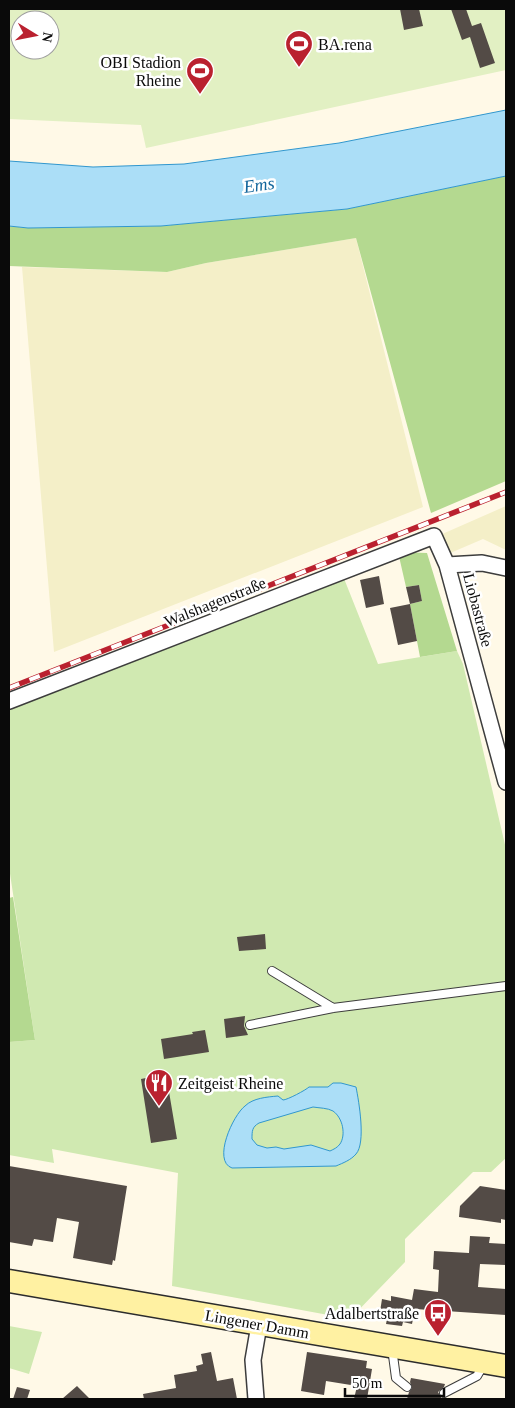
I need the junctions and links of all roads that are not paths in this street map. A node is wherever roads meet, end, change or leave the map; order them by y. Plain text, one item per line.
1 (434, 536) joint
2 (447, 565) junction
3 (506, 568) edge
4 (9, 701) edge
5 (506, 782) edge
6 (272, 972) dead end
7 (506, 986) edge
8 (333, 1008) junction
9 (250, 1025) dead end
10 (9, 1280) edge
11 (259, 1325) junction
12 (392, 1346) junction
13 (496, 1364) edge
14 (407, 1387) dead end
15 (444, 1393) dead end
16 (256, 1399) edge

1 - 2 street, Liobastraße
1 - 4 street, Walshagenstraße
2 - 3 street
2 - 5 street, Liobastraße
6 - 8 lane
7 - 8 lane
8 - 9 lane
10 - 11 main road, Lingener Damm
11 - 12 main road, Lingener Damm
11 - 16 street
12 - 13 main road, Lingener Damm
12 - 14 lane
13 - 15 lane

